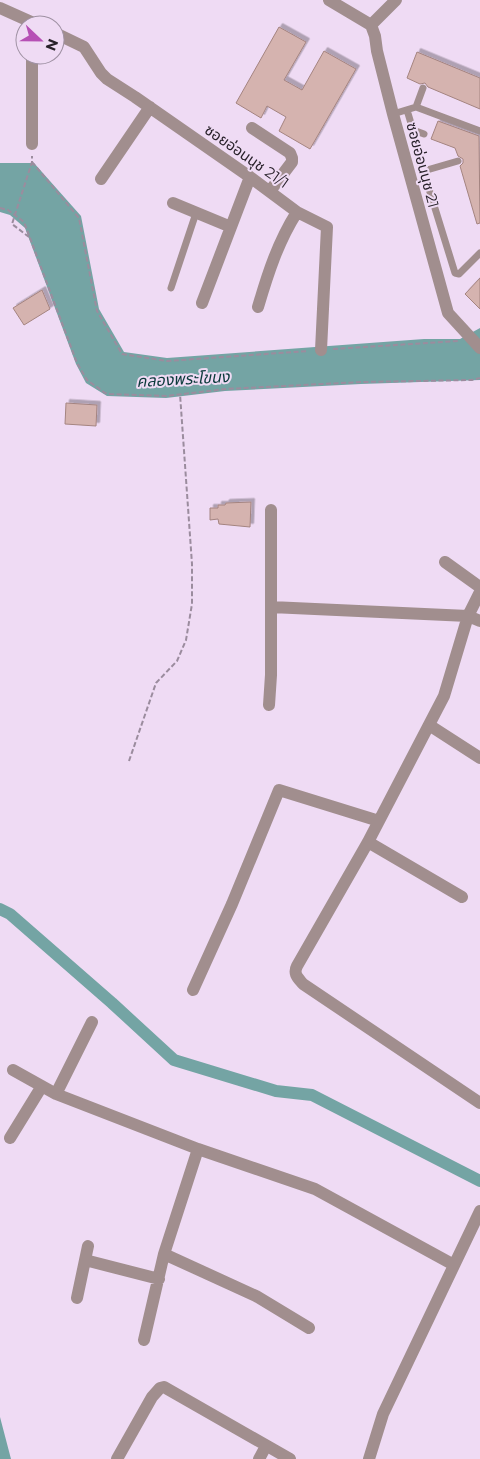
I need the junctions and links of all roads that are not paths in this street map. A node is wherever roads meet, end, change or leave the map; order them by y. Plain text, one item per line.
1 (329, 0) edge
2 (396, 0) edge
3 (0, 8) edge
4 (15, 15) edge
5 (371, 25) junction
6 (65, 37) edge
7 (32, 65) edge
8 (423, 88) dead end
9 (150, 107) junction
10 (416, 107) junction
11 (407, 110) junction
12 (393, 114) junction
13 (252, 128) dead end
14 (480, 131) edge
15 (424, 134) dead end
16 (32, 144) dead end
17 (458, 161) dead end
18 (250, 178) junction
19 (102, 180) dead end
20 (270, 191) junction
21 (173, 203) dead end
22 (297, 212) junction
23 (196, 213) junction
24 (231, 227) junction
25 (480, 253) edge
26 (171, 288) dead end
27 (202, 303) dead end
28 (258, 308) dead end
29 (480, 348) edge
30 (321, 350) road end
31 (271, 510) dead end
32 (445, 562) dead end
33 (480, 587) edge
34 (480, 592) edge
35 (272, 607) junction
36 (474, 618) edge
37 (269, 705) dead end
38 (429, 725) junction
39 (480, 758) edge
40 (379, 821) junction
41 (368, 842) junction
42 (462, 897) dead end
43 (193, 990) dead end
44 (92, 1022) dead end
45 (12, 1070) dead end
46 (42, 1086) junction
47 (56, 1094) junction
48 (480, 1103) edge
49 (10, 1138) dead end
50 (198, 1149) junction
51 (480, 1211) edge
52 (88, 1246) dead end
53 (164, 1254) junction
54 (85, 1260) junction
55 (454, 1265) junction
56 (158, 1278) junction
57 (77, 1298) dead end
58 (310, 1328) dead end
59 (144, 1340) dead end
60 (266, 1446) junction
61 (117, 1459) edge
62 (259, 1459) edge
63 (290, 1459) edge
64 (369, 1459) edge

1 - 5 street
2 - 5 street
3 - 4 street
5 - 12 street, ซอยอ่อนนุช 21
6 - 9 street, ซอยอ่อนนุช 21/1
7 - 16 street
8 - 10 lane
9 - 18 street, ซอยอ่อนนุช 21/1
9 - 19 street
10 - 11 lane
10 - 14 lane
11 - 12 lane
11 - 15 lane
12 - 29 street, ซอยอ่อนนุช 21
13 - 20 street
17 - 25 lane
18 - 20 street, ซอยอ่อนนุช 21/1
18 - 24 street
20 - 22 street, ซอยอ่อนนุช 21/1
21 - 23 street
22 - 28 street
22 - 30 street, ซอยอ่อนนุช 21/1
23 - 24 street
23 - 26 lane
24 - 27 street
31 - 35 street
32 - 33 street
34 - 36 street
35 - 36 street
35 - 37 street
36 - 38 street
38 - 39 street
38 - 40 street
40 - 41 street
40 - 43 street
41 - 42 street
41 - 48 street
44 - 47 street
45 - 46 street
46 - 47 street
46 - 49 street
47 - 50 street
50 - 53 street
50 - 55 street
51 - 55 street
52 - 54 street
53 - 56 street
53 - 58 street
54 - 56 street
54 - 57 street
55 - 64 street
56 - 59 street
60 - 61 street
60 - 62 street
60 - 63 street

